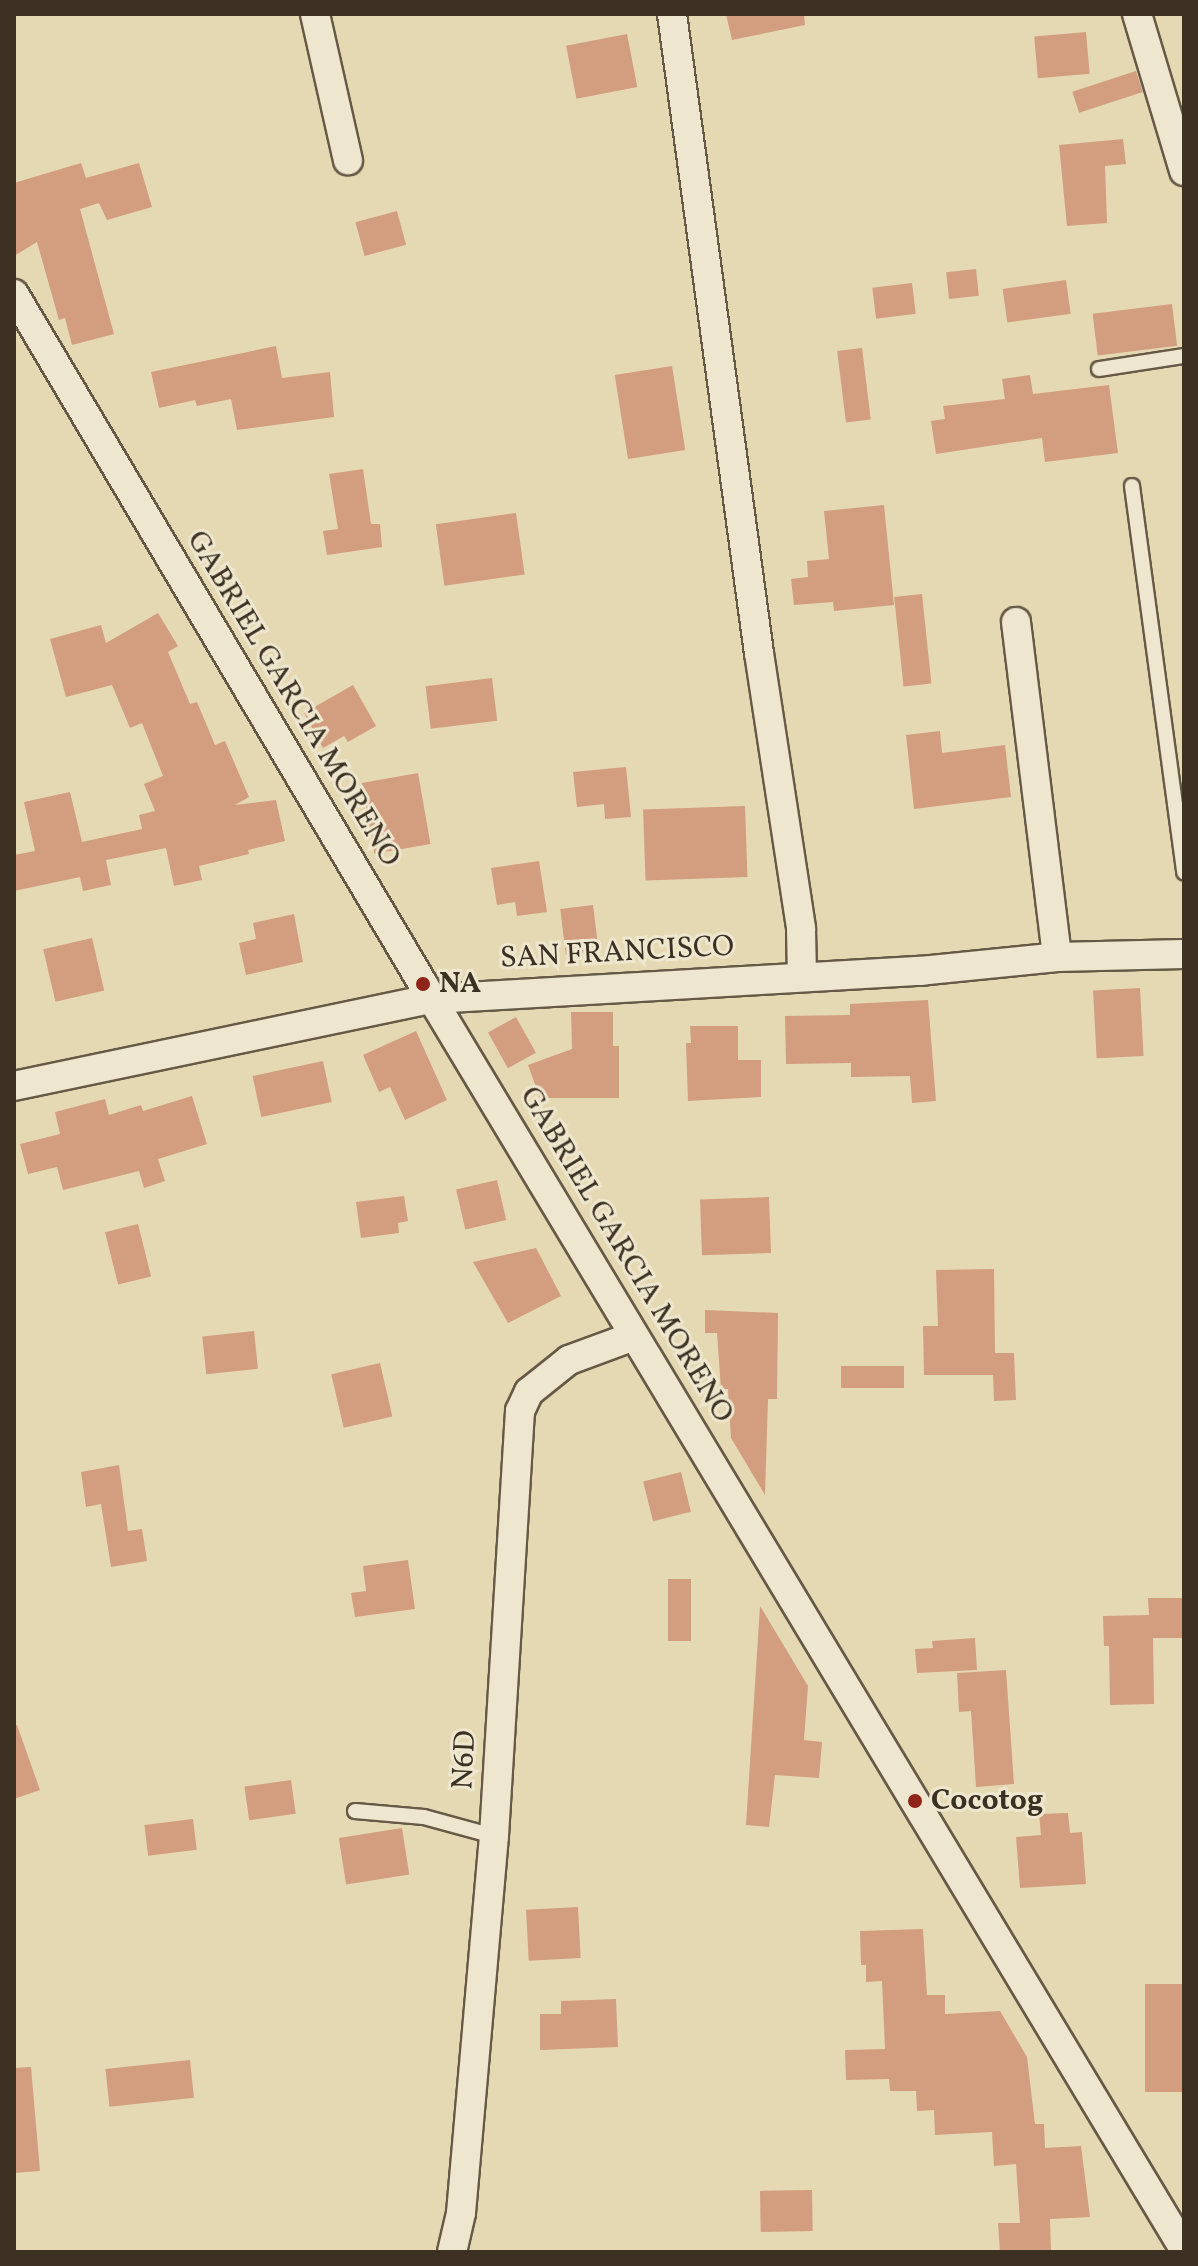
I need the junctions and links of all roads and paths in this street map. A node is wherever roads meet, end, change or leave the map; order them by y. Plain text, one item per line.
1 (315, 14) edge
2 (672, 14) edge
3 (1137, 14) edge
4 (348, 160) dead end
5 (1184, 171) edge
6 (14, 294) edge
7 (1184, 356) edge
8 (1099, 369) dead end
9 (1132, 486) dead end
10 (1016, 622) dead end
11 (1184, 873) edge
12 (1184, 954) edge
13 (1057, 957) junction
14 (802, 976) junction
15 (432, 999) junction
16 (14, 1086) edge
17 (634, 1336) junction
18 (355, 1811) dead end
19 (494, 1836) junction
20 (1184, 2249) edge
21 (452, 2252) edge

1 - 4 street
2 - 14 street
3 - 5 street
6 - 15 street, GABRIEL GARCIA MORENO
7 - 8 lane
9 - 11 lane
10 - 13 street
12 - 13 street, SAN FRANCISCO
13 - 14 street, SAN FRANCISCO
14 - 15 street, SAN FRANCISCO
15 - 16 street, SAN FRANCISCO
15 - 17 street, GABRIEL GARCIA MORENO
17 - 19 street, N6D
17 - 20 street, GABRIEL GARCIA MORENO
18 - 19 lane
19 - 21 street, N6D

